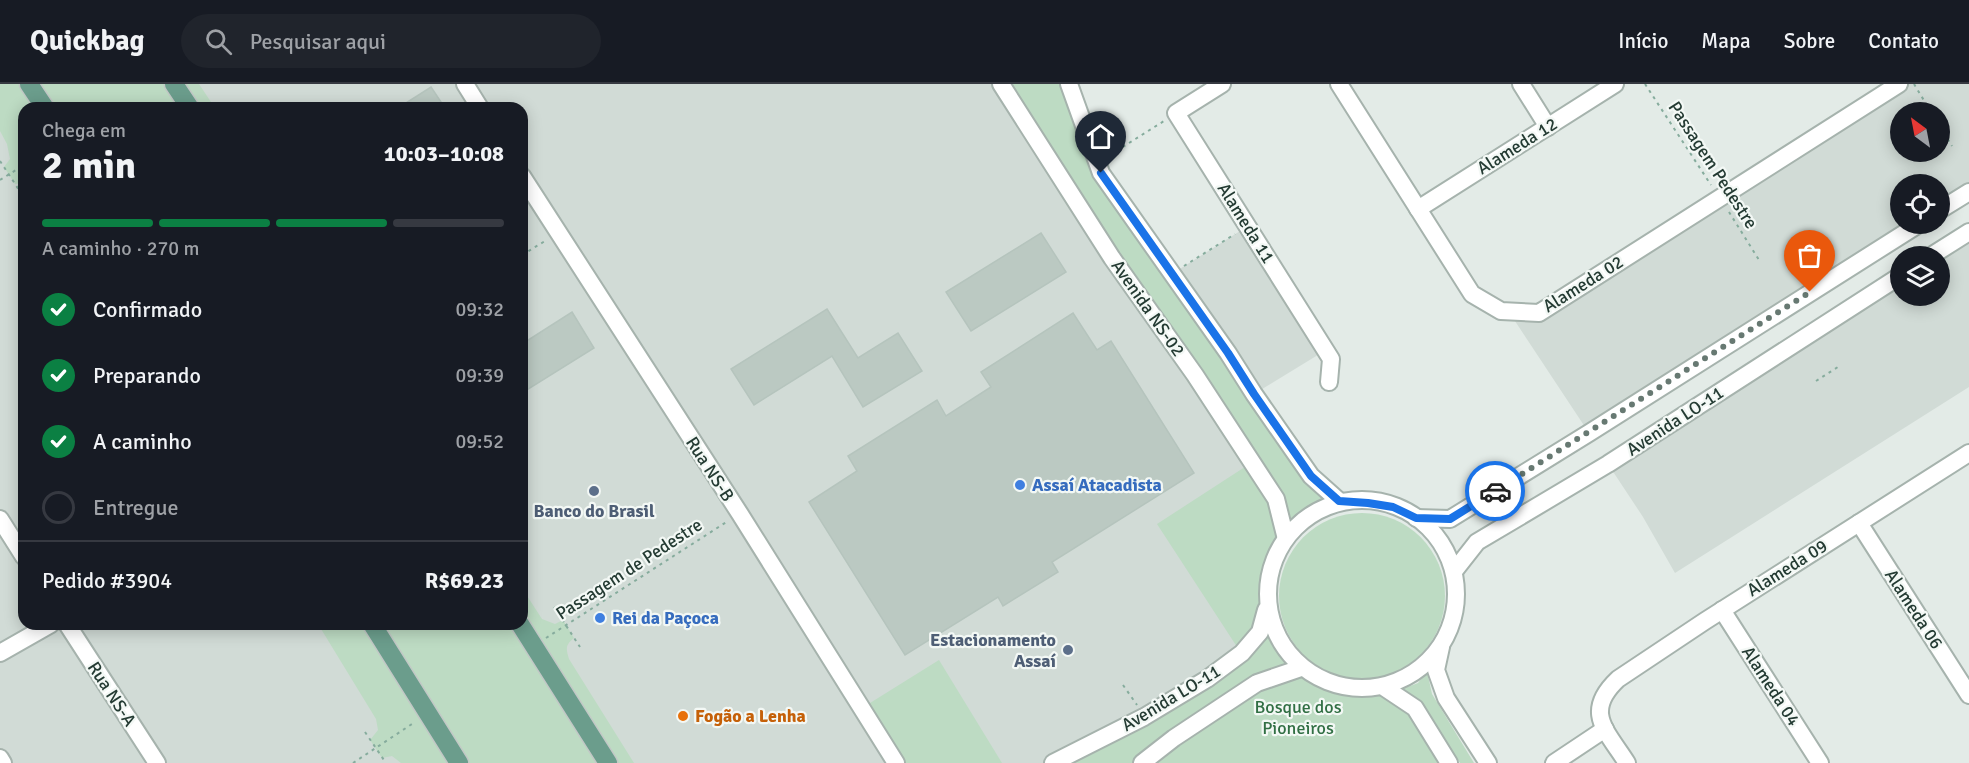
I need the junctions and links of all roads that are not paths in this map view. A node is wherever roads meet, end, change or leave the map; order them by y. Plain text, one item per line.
1 (29, 84) edge
2 (174, 84) edge
3 (465, 84) edge
4 (1001, 84) edge
5 (1069, 84) edge
6 (1222, 84) edge
7 (1339, 84) edge
8 (1521, 84) edge
9 (1615, 84) edge
10 (1899, 84) edge
11 (41, 102) edge
12 (186, 102) edge
13 (476, 102) edge
14 (1548, 127) junction
15 (528, 185) edge
16 (1969, 192) edge
17 (1950, 204) edge
18 (1418, 209) junction
19 (1969, 232) edge
20 (1903, 234) edge
21 (1947, 246) edge
22 (1890, 282) edge
23 (1329, 382) dead end
24 (1969, 453) edge
25 (1339, 501) junction
26 (1416, 518) junction
27 (0, 520) edge
28 (1859, 523) junction
29 (1285, 535) junction
30 (18, 548) edge
31 (1455, 570) junction
32 (1266, 610) junction
33 (1722, 610) junction
34 (40, 630) edge
35 (71, 630) edge
36 (376, 630) edge
37 (524, 630) edge
38 (1441, 646) junction
39 (0, 653) edge
40 (1302, 668) junction
41 (1385, 688) junction
42 (1969, 695) edge
43 (1605, 729) junction
44 (0, 758) edge
45 (3, 763) edge
46 (157, 763) edge
47 (459, 763) edge
48 (608, 763) edge
49 (897, 763) edge
50 (1053, 763) edge
51 (1142, 763) edge
52 (1449, 763) edge
53 (1488, 763) edge
54 (1554, 763) edge
55 (1627, 763) edge
56 (1820, 763) edge

1 - 11 main road
2 - 12 main road
3 - 13 street
4 - 29 street, Avenida NS-02
5 - 25 street
6 - 23 street, Alameda 11
7 - 18 street, Alameda 02
8 - 14 street
9 - 14 street, Alameda 12
10 - 18 street, Alameda 02
14 - 18 street, Alameda 12
15 - 49 street, Rua NS-B
16 - 17 street
19 - 21 street
20 - 26 street, Avenida LO-11
22 - 31 street, Avenida LO-11
24 - 28 street, Alameda 09
25 - 26 street
25 - 29 street
26 - 31 street
27 - 30 street
28 - 33 street, Alameda 09
28 - 42 street, Alameda 06
29 - 32 street
31 - 38 street
32 - 40 street
32 - 50 street, Avenida LO-11
33 - 43 street, Alameda 09
33 - 56 street, Alameda 04
34 - 39 street
35 - 46 street, Rua NS-A
36 - 47 main road
37 - 48 main road
38 - 41 street
38 - 53 street
40 - 41 street
40 - 51 street, Avenida LO-11
41 - 52 street
43 - 54 street
43 - 55 street
44 - 45 street

